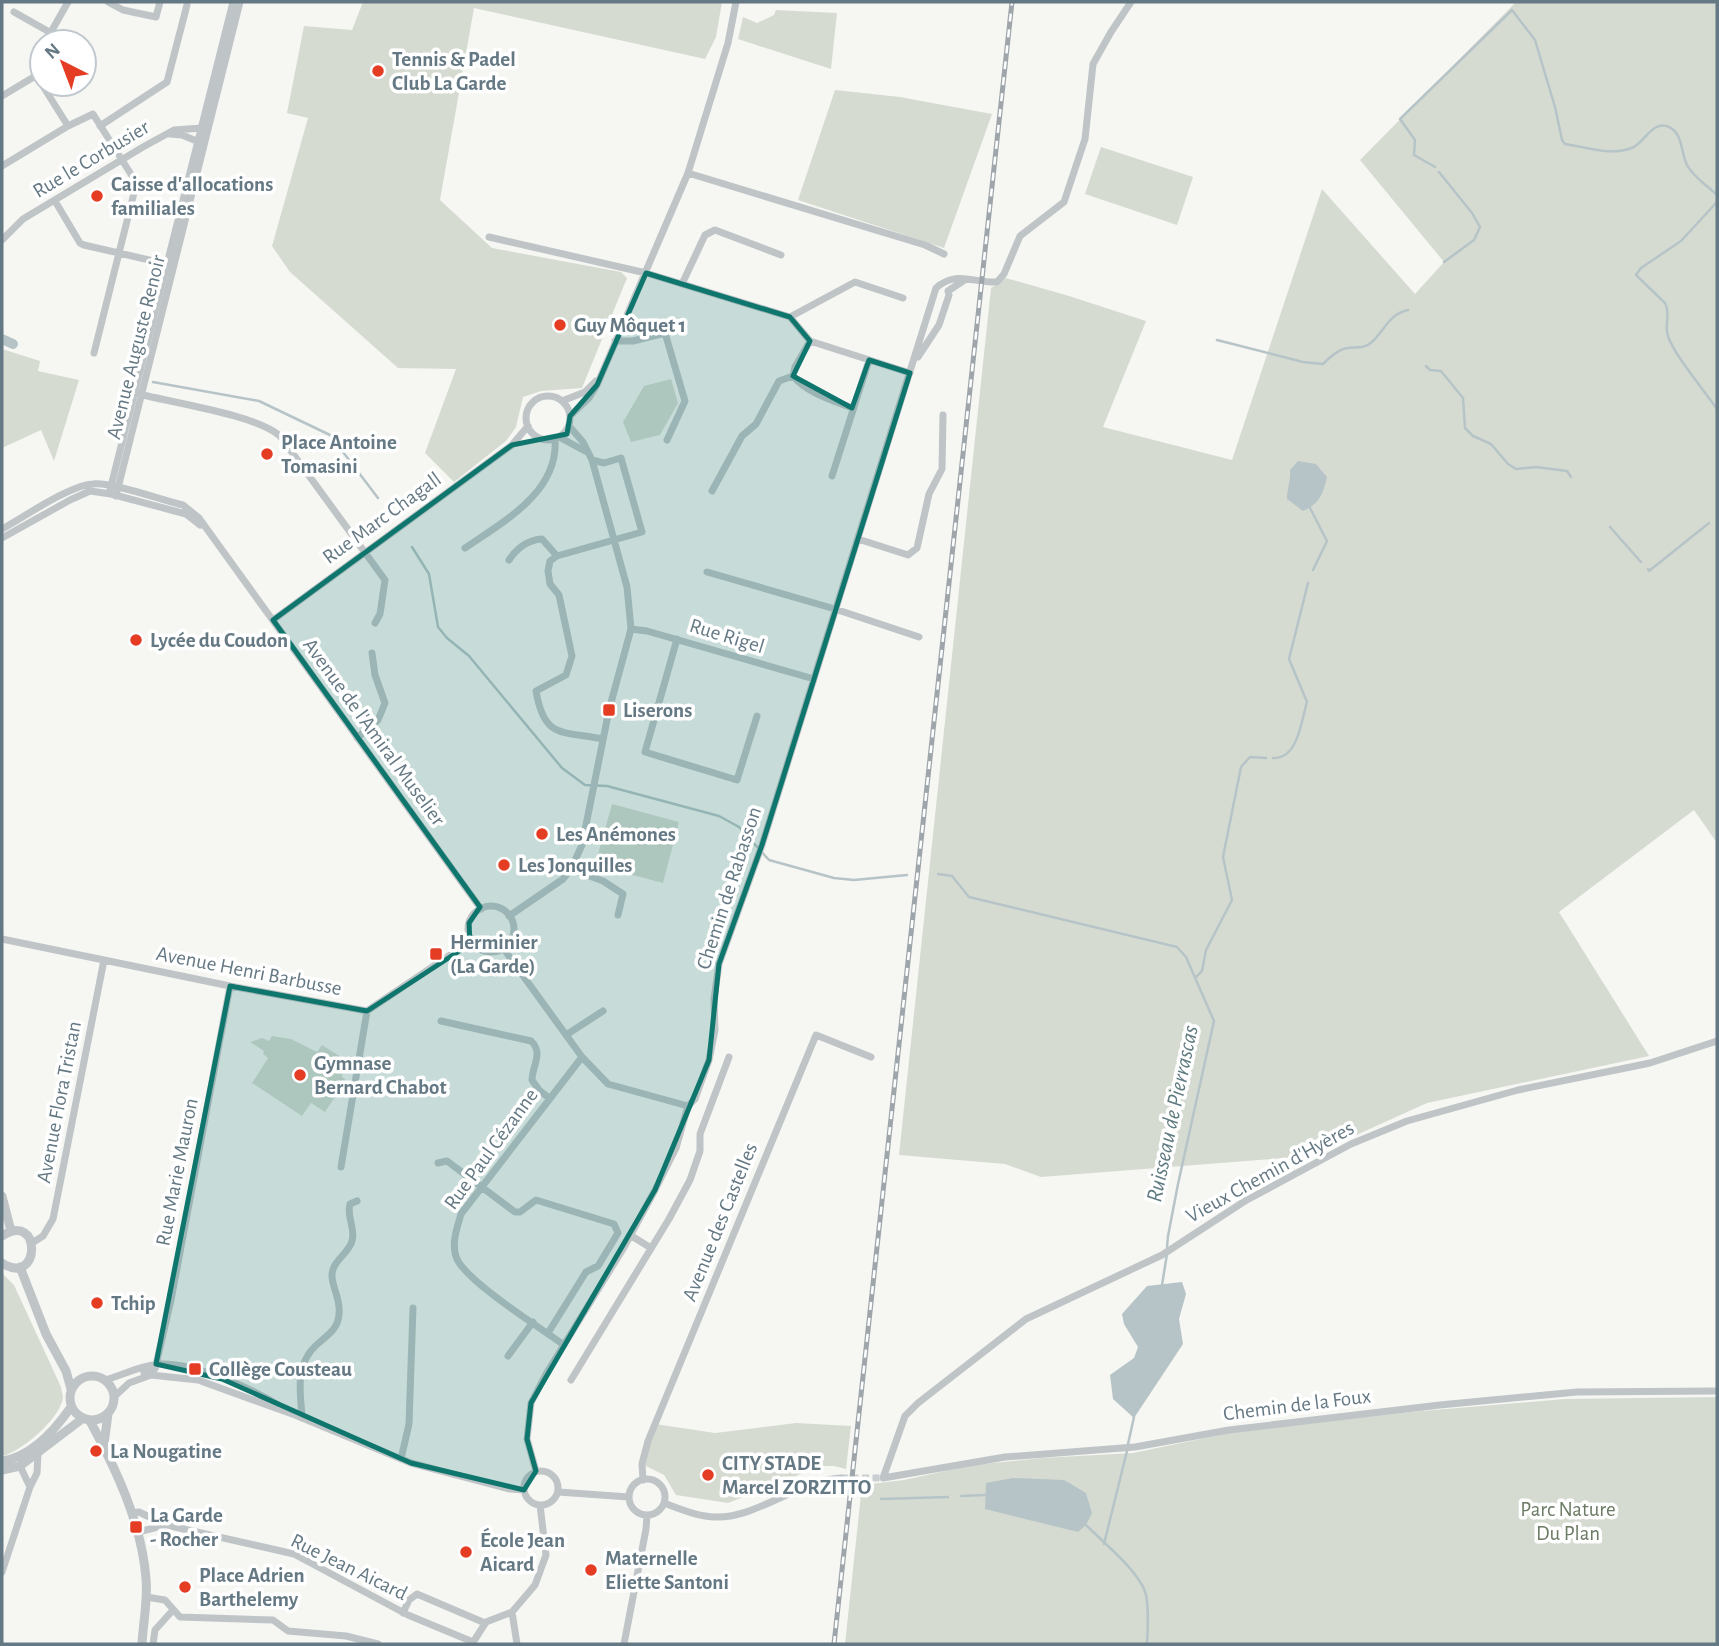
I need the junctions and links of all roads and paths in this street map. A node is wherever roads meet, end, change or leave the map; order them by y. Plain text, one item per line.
1 (68, 2) edge
2 (108, 2) edge
3 (160, 2) edge
4 (233, 2) edge
5 (240, 2) edge
6 (736, 2) edge
7 (1131, 2) edge
8 (187, 5) dead end
9 (14, 12) dead end
10 (44, 28) edge
11 (53, 28) edge
12 (28, 81) edge
13 (2, 96) edge
14 (52, 98) edge
15 (68, 126) junction
16 (100, 126) junction
17 (204, 129) junction
18 (166, 135) junction
19 (201, 143) junction
20 (122, 160) junction
21 (2, 166) edge
22 (688, 173) junction
23 (55, 201) junction
24 (489, 237) dead end
25 (2, 240) edge
26 (119, 254) junction
27 (944, 254) dead end
28 (781, 255) dead end
29 (170, 265) junction
30 (646, 273) junction
31 (966, 279) junction
32 (682, 284) junction
33 (936, 288) junction
34 (948, 291) junction
35 (903, 298) dead end
36 (790, 317) junction
37 (615, 341) junction
38 (810, 341) junction
39 (94, 353) dead end
40 (869, 360) junction
41 (910, 373) junction
42 (793, 376) junction
43 (599, 377) junction
44 (139, 394) junction
45 (562, 401) junction
46 (852, 408) junction
47 (943, 415) dead end
48 (570, 416) junction
49 (528, 426) junction
50 (569, 426) junction
51 (535, 436) junction
52 (557, 438) junction
53 (667, 440) dead end
54 (512, 445) junction
55 (590, 457) junction
56 (832, 476) dead end
57 (114, 491) junction
58 (712, 491) dead end
59 (2, 529) edge
60 (2, 538) edge
61 (858, 539) junction
62 (613, 540) junction
63 (465, 548) dead end
64 (365, 552) junction
65 (557, 556) junction
66 (509, 561) dead end
67 (706, 572) dead end
68 (835, 609) junction
69 (273, 620) junction
70 (375, 623) dead end
71 (631, 629) junction
72 (919, 637) dead end
73 (677, 639) junction
74 (372, 653) dead end
75 (814, 679) junction
76 (757, 716) dead end
77 (357, 738) junction
78 (603, 739) junction
79 (571, 869) junction
80 (481, 909) junction
81 (618, 915) dead end
82 (509, 916) junction
83 (2, 939) edge
84 (471, 942) junction
85 (503, 948) junction
86 (104, 960) junction
87 (230, 986) junction
88 (367, 1011) junction
89 (603, 1011) dead end
90 (440, 1021) dead end
91 (566, 1035) junction
92 (1717, 1041) edge
93 (582, 1057) junction
94 (729, 1057) dead end
95 (871, 1057) dead end
96 (549, 1098) junction
97 (688, 1106) junction
98 (438, 1163) dead end
99 (341, 1167) dead end
100 (483, 1187) junction
101 (2, 1196) edge
102 (357, 1201) dead end
103 (6, 1233) edge
104 (630, 1235) junction
105 (32, 1243) junction
106 (651, 1248) junction
107 (2, 1263) edge
108 (20, 1267) junction
109 (413, 1308) dead end
110 (533, 1322) junction
111 (548, 1333) junction
112 (564, 1345) junction
113 (509, 1356) dead end
114 (62, 1362) junction
115 (156, 1364) junction
116 (86, 1377) junction
117 (105, 1380) junction
118 (571, 1380) dead end
119 (130, 1383) junction
120 (71, 1389) junction
121 (1717, 1391) edge
122 (114, 1397) junction
123 (71, 1407) junction
124 (108, 1414) junction
125 (299, 1416) junction
126 (86, 1420) junction
127 (104, 1450) junction
128 (34, 1451) junction
129 (401, 1459) junction
130 (2, 1461) edge
131 (20, 1466) junction
132 (2, 1470) edge
133 (536, 1471) junction
134 (839, 1478) tunnel mouth
135 (883, 1478) joint
136 (643, 1480) junction
137 (30, 1488) junction
138 (524, 1490) junction
139 (558, 1492) junction
140 (629, 1497) junction
141 (664, 1503) junction
142 (540, 1505) junction
143 (132, 1513) junction
144 (646, 1515) junction
145 (166, 1525) junction
146 (138, 1532) junction
147 (2, 1572) edge
148 (146, 1597) junction
149 (173, 1609) junction
150 (512, 1612) junction
151 (403, 1613) junction
152 (485, 1623) junction
153 (472, 1643) edge
154 (142, 1644) edge
155 (153, 1644) edge
156 (378, 1644) edge
157 (517, 1644) edge
158 (624, 1644) edge

1 - 11 street
2 - 3 street
4 - 17 street, Avenue Auguste Renoir
5 - 17 street, Avenue Auguste Renoir
6 - 22 street
7 - 31 street
8 - 16 street
9 - 10 street
12 - 13 street
14 - 15 street
15 - 16 street
15 - 21 street
16 - 20 street
17 - 18 street, Rue le Corbusier
17 - 19 street, Avenue Auguste Renoir
18 - 19 street, Rue le Corbusier
18 - 20 street, Rue le Corbusier
19 - 29 street, Avenue Auguste Renoir
20 - 23 street, Rue le Corbusier
20 - 26 street
22 - 27 street
22 - 30 street
23 - 25 street, Rue le Corbusier
23 - 26 street
24 - 30 street
26 - 29 street
26 - 39 street
28 - 32 street
29 - 44 street, Avenue Auguste Renoir
30 - 32 street
30 - 37 street
31 - 33 street
31 - 34 street
32 - 36 street
33 - 34 street
33 - 41 street, Chemin de Rabasson
34 - 41 street, Chemin de Rabasson
35 - 36 street
36 - 38 street
37 - 43 street
37 - 53 street
38 - 40 street
38 - 42 street
40 - 41 street
40 - 46 street
41 - 61 street, Chemin de Rabasson
42 - 46 street
42 - 58 street
43 - 45 street
43 - 48 street
44 - 57 street, Avenue Auguste Renoir
44 - 64 street
45 - 48 street
45 - 49 street
46 - 56 street
47 - 61 street
48 - 50 street
49 - 51 street
49 - 54 street, Rue Marc Chagall
50 - 52 street
50 - 55 street
51 - 52 street
51 - 54 street, Rue Marc Chagall
52 - 55 street
52 - 63 street
54 - 64 street, Rue Marc Chagall
55 - 62 street
55 - 62 street
57 - 59 street
57 - 60 street
57 - 69 street, Avenue de l'Amiral Muselier
61 - 68 street, Chemin de Rabasson
62 - 65 street
62 - 71 street
64 - 69 street, Rue Marc Chagall
64 - 70 street
65 - 66 street
65 - 78 street
67 - 68 street
68 - 72 street
68 - 75 street, Chemin de Rabasson
69 - 77 street, Avenue de l'Amiral Muselier
71 - 73 street, Rue Rigel
71 - 78 street
73 - 75 street, Rue Rigel
73 - 76 street
74 - 77 street
75 - 97 street, Chemin de Rabasson
77 - 80 street, Avenue de l'Amiral Muselier
78 - 79 street
79 - 81 street
79 - 82 street
80 - 82 street
80 - 84 street
82 - 85 street
83 - 86 street, Avenue Henri Barbusse
84 - 85 street
84 - 88 street, Avenue Henri Barbusse
85 - 91 street
86 - 87 street, Avenue Henri Barbusse
86 - 105 street, Avenue Flora Tristan
87 - 88 street, Avenue Henri Barbusse
87 - 115 street, Rue Marie Mauron
88 - 99 street
89 - 91 street
90 - 96 street
91 - 93 street
92 - 135 street, Vieux Chemin d'Hyères
93 - 96 street, Rue Paul Cézanne
93 - 97 street
94 - 106 street
95 - 136 street, Avenue des Castelles
96 - 100 street, Rue Paul Cézanne
97 - 104 street, Chemin de Rabasson
98 - 100 street
100 - 110 street, Rue Paul Cézanne
100 - 111 street
101 - 103 street
102 - 125 street
103 - 105 street
104 - 106 street
104 - 112 street, Chemin de Rabasson
105 - 108 street
106 - 118 street
107 - 108 street
108 - 114 street
109 - 129 street
110 - 111 street, Rue Paul Cézanne
110 - 113 street
111 - 112 street, Rue Paul Cézanne
112 - 133 street, Chemin de Rabasson
114 - 116 street
114 - 120 street
115 - 117 street
115 - 119 street
115 - 125 street
116 - 117 street
116 - 120 street
117 - 122 street
119 - 122 street
119 - 125 street
120 - 123 street
121 - 135 street, Chemin de la Foux
122 - 124 street
123 - 126 street
123 - 128 street
124 - 126 street
124 - 127 street
125 - 129 street
126 - 127 street
126 - 128 street
127 - 143 street
128 - 130 street
128 - 131 street
128 - 137 street
129 - 138 street
131 - 132 street
131 - 137 street
133 - 138 street
133 - 139 street
134 - 141 street
136 - 140 street
136 - 141 street
137 - 147 street
138 - 142 street
139 - 140 street
139 - 142 street
140 - 144 street
141 - 144 street
142 - 150 street
143 - 145 street, Rue Jean Aicard
143 - 146 street
144 - 158 street
145 - 146 street, Rue Jean Aicard
145 - 151 street, Rue Jean Aicard
146 - 148 street
148 - 149 street
148 - 154 street
149 - 155 street
149 - 156 street
150 - 152 street
150 - 157 street
151 - 152 street
151 - 153 street, Rue Jean Aicard
152 - 153 street

